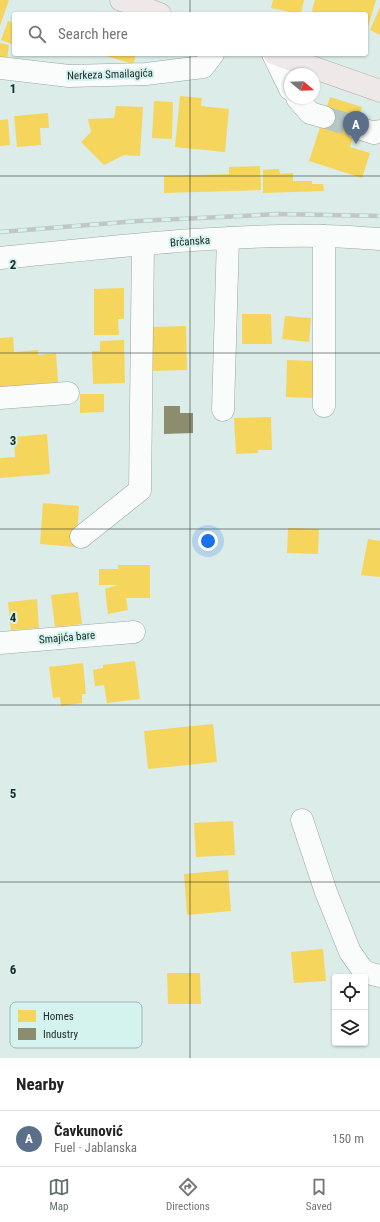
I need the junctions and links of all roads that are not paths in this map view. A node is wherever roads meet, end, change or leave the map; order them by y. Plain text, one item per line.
1 (121, 0) edge
2 (154, 12) edge
3 (211, 56) edge
4 (275, 56) edge
5 (280, 56) edge
6 (0, 68) edge
7 (284, 76) edge
8 (380, 91) edge
9 (302, 104) edge
10 (324, 117) tunnel mouth
11 (356, 127) tunnel mouth
12 (380, 131) edge
13 (324, 236) junction
14 (228, 238) junction
15 (380, 239) edge
16 (142, 244) junction
17 (0, 258) edge
18 (68, 393) dead end
19 (0, 398) edge
20 (324, 406) dead end
21 (223, 410) dead end
22 (81, 537) dead end
23 (134, 632) dead end
24 (0, 643) edge
25 (302, 820) dead end
26 (380, 976) edge

1 - 2 main road
3 - 6 street, Nerkeza Smailagića
4 - 7 street
5 - 8 main road
9 - 10 street
11 - 12 street
13 - 14 street, Brčanska
13 - 15 street, Brčanska
13 - 20 street
14 - 16 street, Brčanska
14 - 21 street
16 - 17 street, Brčanska
16 - 22 street
18 - 19 street
23 - 24 street, Smajića bare
25 - 26 street

